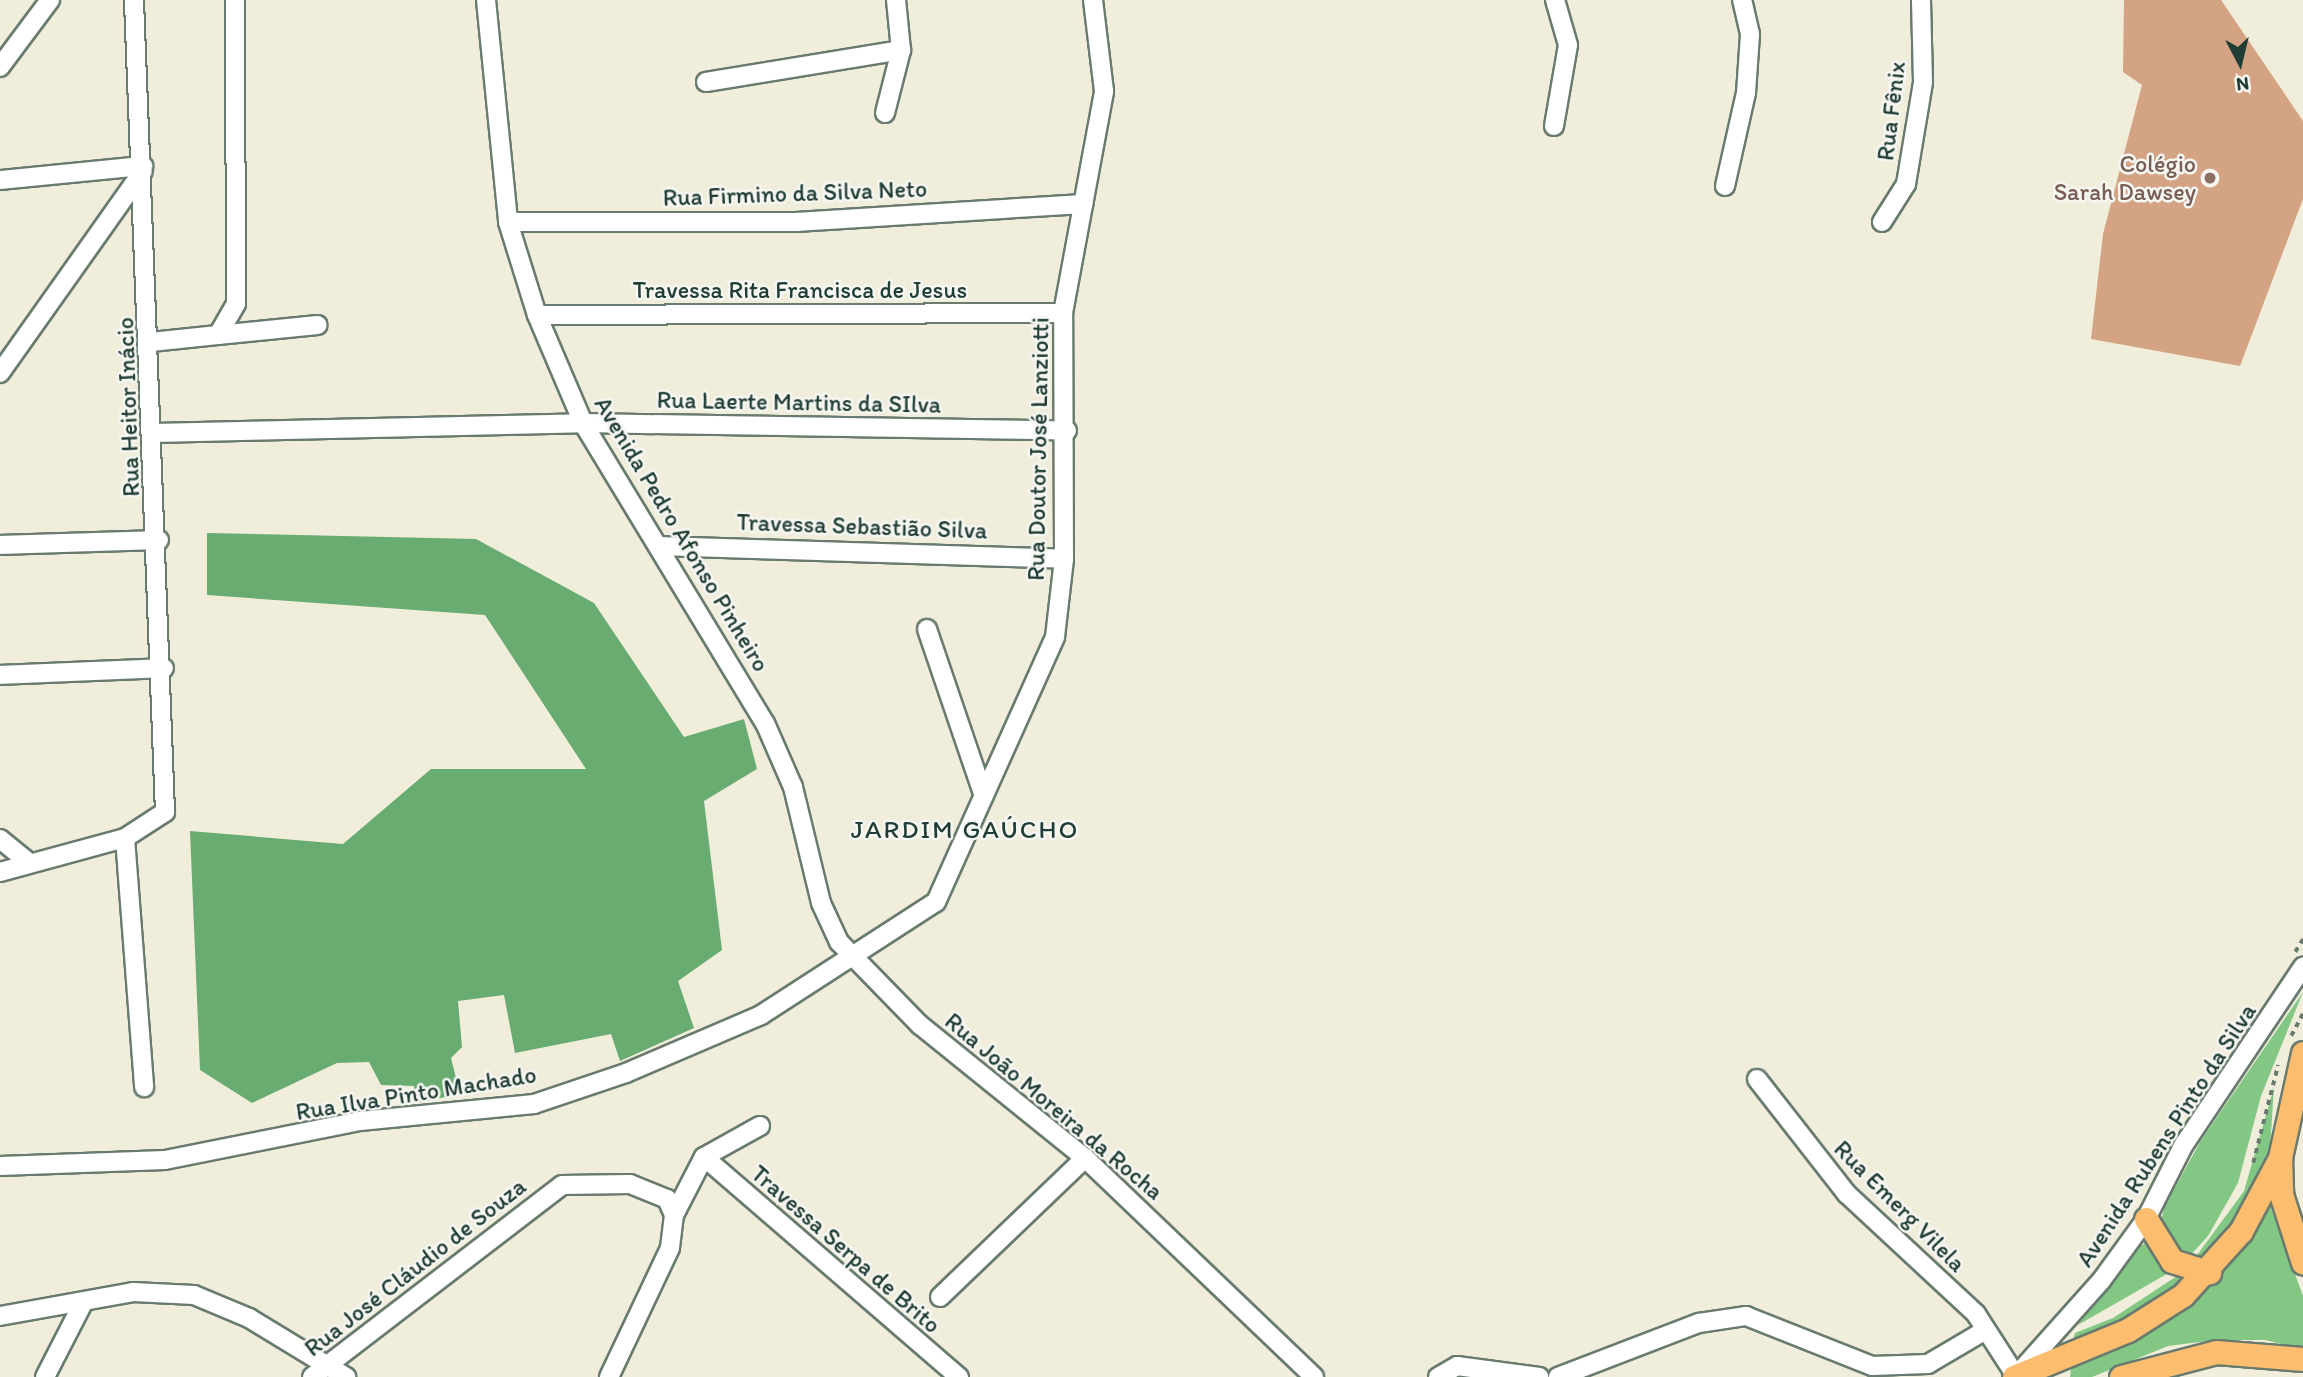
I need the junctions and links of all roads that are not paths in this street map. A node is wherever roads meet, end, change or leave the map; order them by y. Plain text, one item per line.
1 (50, 0) edge
2 (134, 0) edge
3 (235, 0) edge
4 (486, 0) edge
5 (896, 0) edge
6 (1093, 0) edge
7 (1742, 0) edge
8 (1921, 0) edge
9 (1560, 2) edge
10 (901, 50) junction
11 (0, 67) edge
12 (706, 82) dead end
13 (885, 113) dead end
14 (1554, 127) dead end
15 (143, 169) junction
16 (0, 180) edge
17 (1725, 186) dead end
18 (1083, 204) junction
19 (508, 222) junction
20 (1882, 222) dead end
21 (1063, 313) junction
22 (537, 315) junction
23 (318, 326) dead end
24 (218, 334) junction
25 (151, 342) junction
26 (0, 373) edge
27 (583, 424) junction
28 (1067, 431) junction
29 (153, 433) junction
30 (159, 540) junction
31 (0, 545) edge
32 (659, 546) junction
33 (1064, 559) junction
34 (927, 629) dead end
35 (164, 668) junction
36 (0, 675) edge
37 (984, 796) junction
38 (125, 838) junction
39 (0, 839) edge
40 (30, 863) junction
41 (0, 872) edge
42 (853, 960) junction
43 (2303, 967) edge
44 (2291, 1050) edge
45 (1757, 1079) dead end
46 (144, 1087) dead end
47 (760, 1126) dead end
48 (704, 1157) junction
49 (1085, 1157) junction
50 (2280, 1158) junction
51 (0, 1166) edge
52 (671, 1207) junction
53 (2146, 1219) junction
54 (2303, 1263) edge
55 (2209, 1272) junction
56 (940, 1297) dead end
57 (83, 1301) junction
58 (0, 1316) edge
59 (2063, 1326) junction
60 (1984, 1331) junction
61 (2293, 1357) edge
62 (330, 1367) junction
63 (2060, 1368) edge
64 (2015, 1376) edge
65 (45, 1377) edge
66 (312, 1377) edge
67 (346, 1377) edge
68 (609, 1377) edge
69 (959, 1377) edge
70 (1314, 1377) edge
71 (1437, 1377) edge
72 (1539, 1377) edge
73 (1558, 1377) edge
74 (2120, 1377) edge

1 - 11 street
2 - 15 street, Rua Heitor Inácio
3 - 24 street
4 - 19 street, Avenida Pedro Afonso Pinheiro
5 - 10 street
6 - 18 street, Rua Doutor José Lanziotti
7 - 17 street
8 - 20 street, Rua Fênix
9 - 14 street
10 - 12 street
10 - 13 street
15 - 16 street
15 - 25 street, Rua Heitor Inácio
15 - 26 street
18 - 19 street, Rua Firmino da Silva Neto
18 - 21 street, Rua Doutor José Lanziotti
19 - 22 street, Avenida Pedro Afonso Pinheiro
21 - 22 street, Travessa Rita Francisca de Jesus
21 - 28 street, Rua Doutor José Lanziotti
22 - 27 street, Avenida Pedro Afonso Pinheiro
23 - 24 street
24 - 25 street
25 - 29 street, Rua Heitor Inácio
27 - 28 street, Rua Laerte Martins da SIlva
27 - 29 street, Rua Laerte Martins da SIlva
27 - 32 street, Avenida Pedro Afonso Pinheiro
28 - 33 street, Rua Doutor José Lanziotti
29 - 30 street, Rua Heitor Inácio
30 - 31 street
30 - 35 street, Rua Heitor Inácio
32 - 33 street, Travessa Sebastião Silva
32 - 42 street, Avenida Pedro Afonso Pinheiro
33 - 37 street, Rua Doutor José Lanziotti
34 - 37 street
35 - 36 street
35 - 38 street, Rua Heitor Inácio
37 - 42 street, Rua Doutor José Lanziotti
38 - 40 street
38 - 46 street
39 - 40 street
40 - 41 street
42 - 49 street, Rua João Moreira da Rocha
42 - 51 street, Rua Ilva Pinto Machado
43 - 53 street, Avenida Rubens Pinto da Silva
44 - 50 main road
45 - 60 street, Rua Emerg Vilela
47 - 48 street
48 - 52 street
48 - 69 street, Travessa Serpa de Brito
49 - 56 street
49 - 70 street, Rua João Moreira da Rocha
50 - 54 main road
50 - 55 main road
52 - 62 street, Rua José Cláudio de Souza
52 - 68 street
53 - 55 main road
53 - 59 street, Avenida Rubens Pinto da Silva
55 - 63 main road
57 - 58 street
57 - 62 street
57 - 65 street
59 - 63 street
59 - 64 street, Avenida Rubens Pinto da Silva
60 - 64 street, Rua Emerg Vilela
60 - 73 street
61 - 74 main road
62 - 66 street, Rua José Cláudio de Souza
62 - 67 street
63 - 64 main road
71 - 72 street

